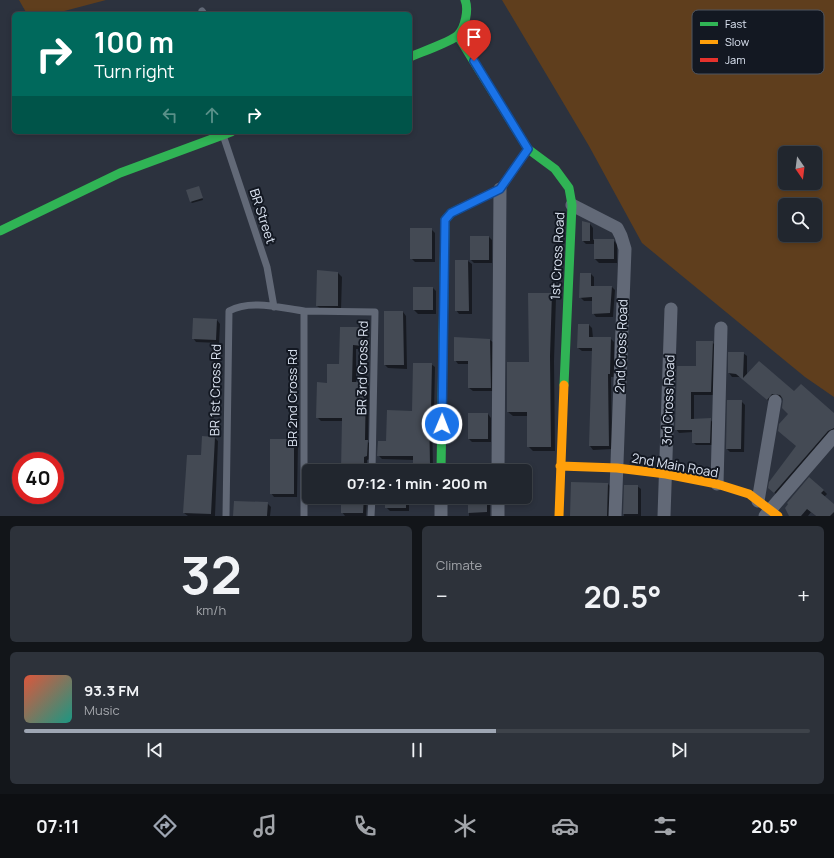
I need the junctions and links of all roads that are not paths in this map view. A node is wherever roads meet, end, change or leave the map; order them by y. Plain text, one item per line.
1 (465, 0) edge
2 (458, 36) junction
3 (412, 56) edge
4 (224, 134) edge
5 (227, 134) edge
6 (528, 149) junction
7 (500, 189) junction
8 (572, 205) junction
9 (0, 231) edge
10 (274, 307) junction
11 (671, 309) dead end
12 (304, 311) junction
13 (721, 328) dead end
14 (775, 401) dead end
15 (834, 436) edge
16 (372, 464) edge
17 (441, 464) edge
18 (498, 464) edge
19 (560, 466) junction
20 (617, 468) junction
21 (666, 474) junction
22 (717, 484) junction
23 (758, 501) junction
24 (372, 504) edge
25 (441, 504) edge
26 (498, 504) edge
27 (771, 514) edge
28 (226, 516) edge
29 (304, 516) edge
30 (371, 516) edge
31 (441, 516) edge
32 (498, 516) edge
33 (559, 516) edge
34 (615, 516) edge
35 (664, 516) edge

1 - 2 street
2 - 3 street
2 - 6 street, 1st Cross Road
4 - 9 street
5 - 10 lane, BR Street
6 - 7 street
6 - 8 street, 1st Cross Road
7 - 17 street
7 - 18 street
8 - 19 street, 1st Cross Road
8 - 20 street, 2nd Cross Road
10 - 12 lane
10 - 28 lane, BR 1st Cross Rd
11 - 21 street, 3rd Cross Road
12 - 16 lane, BR 3rd Cross Rd
12 - 29 lane, BR 2nd Cross Rd
13 - 22 street
14 - 23 street
15 - 27 street
19 - 20 street, 2nd Main Road
19 - 33 street, 1st Cross Road
20 - 21 street, 2nd Main Road
20 - 34 street, 2nd Cross Road
21 - 22 street, 2nd Main Road
21 - 35 street, 3rd Cross Road
22 - 23 street, 2nd Main Road
23 - 27 street, 2nd Main Road
24 - 30 lane
25 - 31 street
26 - 32 street

